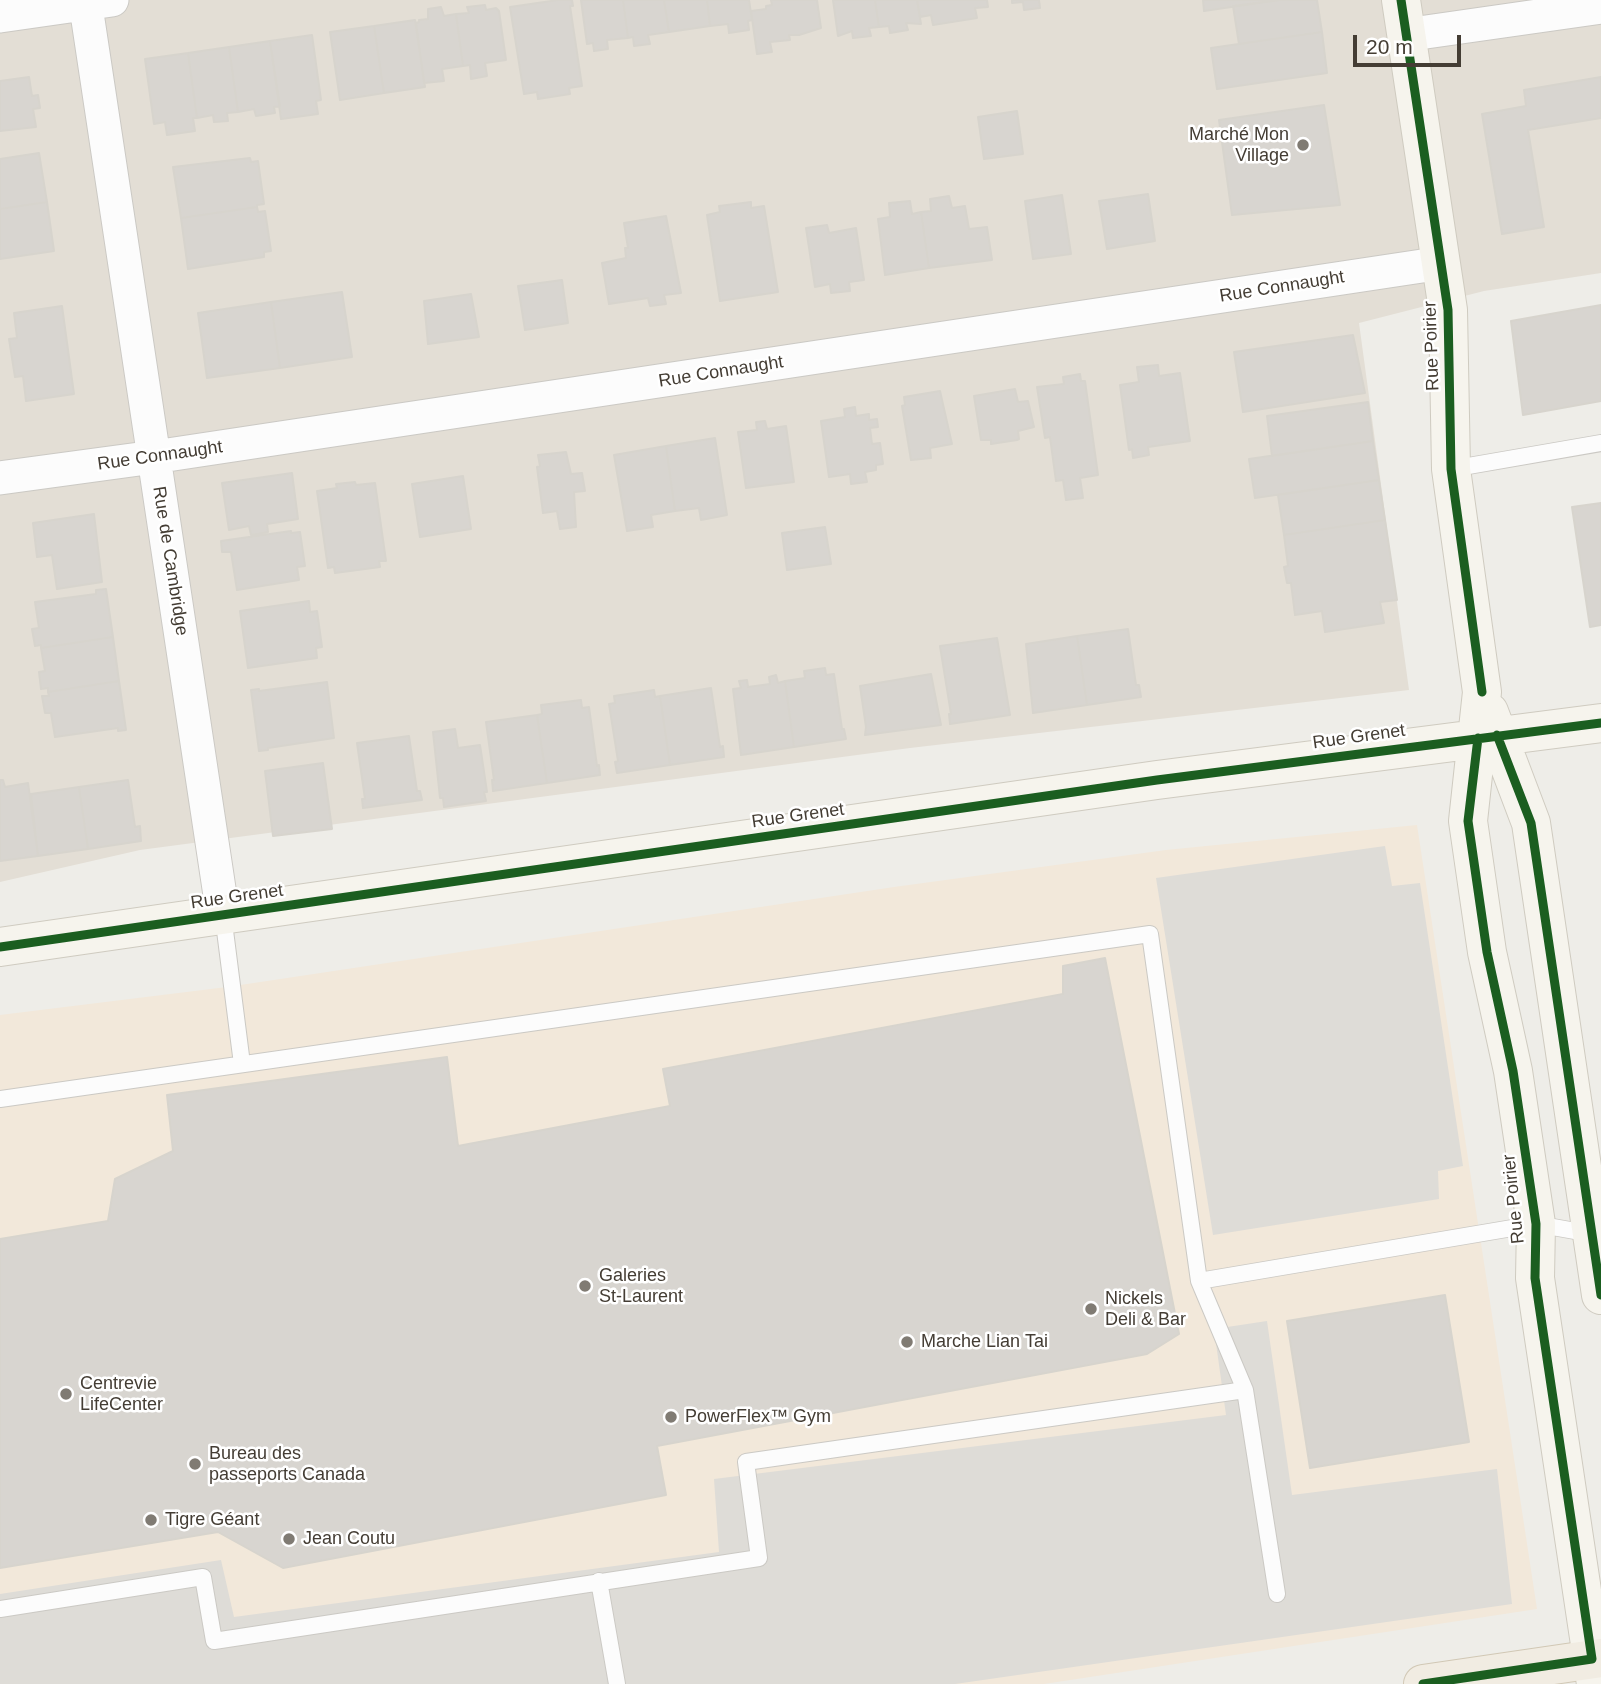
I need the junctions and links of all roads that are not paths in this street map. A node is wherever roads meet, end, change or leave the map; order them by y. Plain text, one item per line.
1 (94, 1) edge
2 (1601, 7) edge
3 (0, 16) edge
4 (1403, 17) edge
5 (1442, 263) junction
6 (1601, 443) edge
7 (154, 457) junction
8 (1451, 469) junction
9 (0, 478) edge
10 (1601, 723) edge
11 (1487, 737) junction
12 (223, 915) junction
13 (0, 947) edge
14 (242, 1064) junction
15 (0, 1099) edge
16 (1536, 1224) junction
17 (1597, 1234) edge
18 (1199, 1280) junction
19 (1601, 1295) edge
20 (1245, 1390) junction
21 (599, 1581) junction
22 (1277, 1594) dead end
23 (0, 1609) edge
24 (1596, 1667) edge
25 (617, 1684) edge
26 (1423, 1684) edge

1 - 3 street
1 - 7 street, Rue de Cambridge
2 - 4 street
4 - 5 street, Rue Poirier
5 - 7 street, Rue Connaught
5 - 8 street, Rue Poirier
6 - 8 lane
7 - 9 street, Rue Connaught
7 - 12 street, Rue de Cambridge
8 - 11 street, Rue Poirier
10 - 11 street, Rue Grenet
11 - 12 street, Rue Grenet
11 - 16 street, Rue Poirier
11 - 17 street, Rue Poirier
12 - 13 street, Rue Grenet
12 - 14 lane
14 - 15 lane
14 - 18 lane
16 - 17 lane
16 - 18 lane
16 - 24 street, Rue Poirier
17 - 19 street, Rue Poirier
18 - 20 lane
20 - 21 lane
20 - 22 lane
21 - 23 lane
21 - 25 lane
24 - 26 main road

